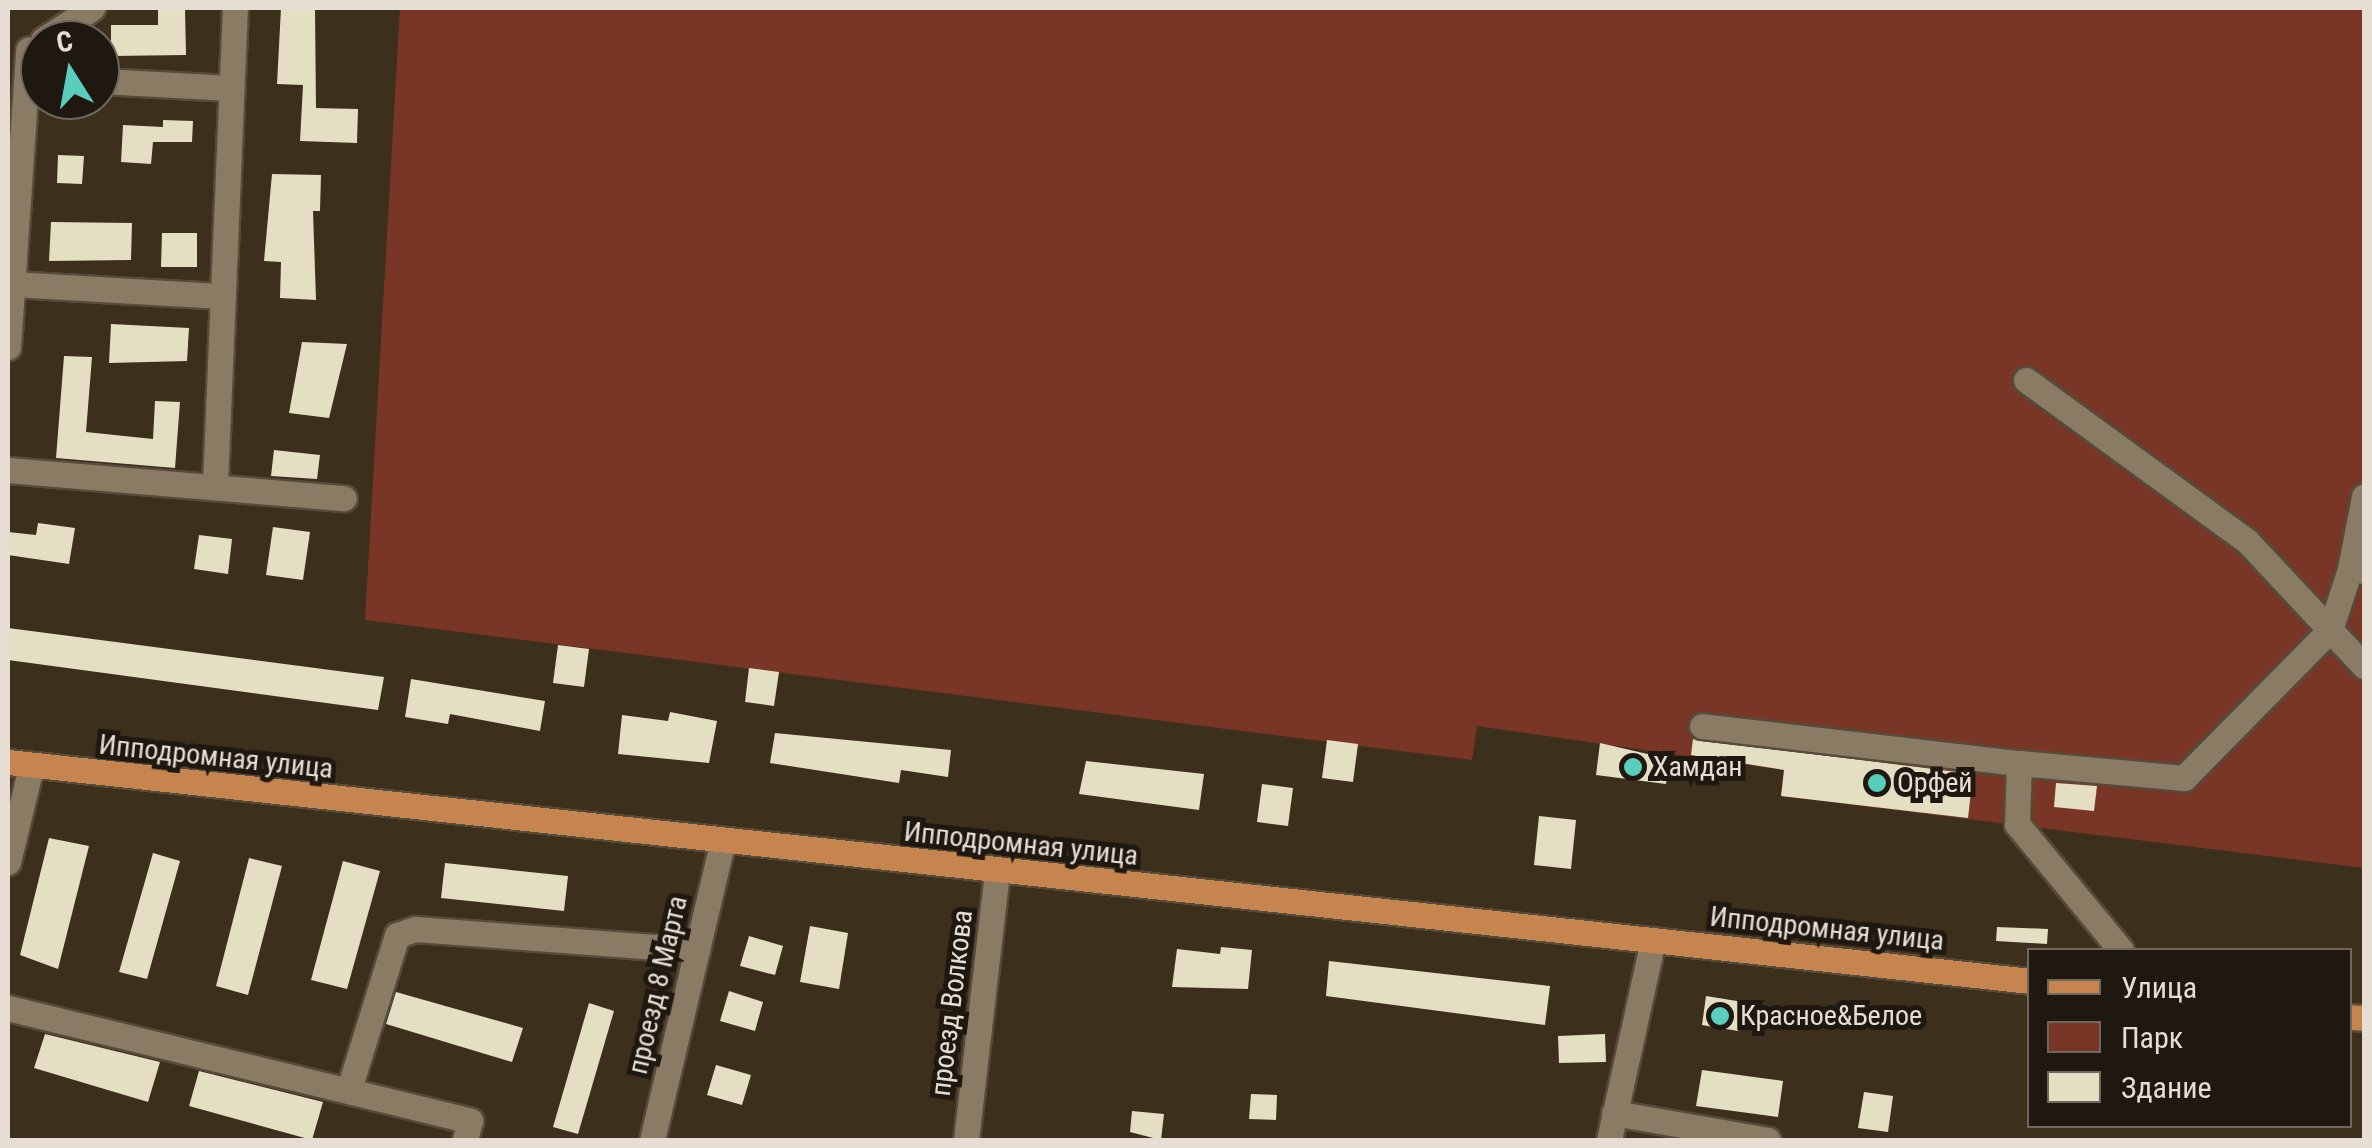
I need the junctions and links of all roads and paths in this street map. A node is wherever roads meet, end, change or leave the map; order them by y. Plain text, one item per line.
1 (235, 8) edge
2 (120, 82) edge
3 (232, 88) junction
4 (26, 120) edge
5 (12, 284) junction
6 (223, 296) junction
7 (8, 347) edge
8 (2026, 380) dead end
9 (8, 470) edge
10 (215, 484) junction
11 (2364, 496) edge
12 (344, 498) dead end
13 (2357, 570) edge
14 (2330, 630) junction
15 (2364, 666) edge
16 (1702, 726) dead end
17 (2019, 763) junction
18 (20, 765) edge
19 (722, 843) junction
20 (8, 862) edge
21 (997, 872) junction
22 (1654, 940) junction
23 (2119, 948) edge
24 (697, 950) junction
25 (2027, 982) edge
26 (8, 1008) edge
27 (349, 1089) junction
28 (1614, 1113) junction
29 (465, 1140) edge
30 (652, 1140) edge
31 (966, 1140) edge
32 (1609, 1140) edge
33 (1768, 1140) edge

1 - 3 street
2 - 3 street
3 - 6 street
4 - 5 street
5 - 6 street
5 - 7 street
6 - 10 street
8 - 14 street
9 - 10 street
10 - 12 street
11 - 13 street
13 - 14 street
14 - 15 street
14 - 17 street
16 - 17 street
17 - 23 street
18 - 19 main road, Ипподромная улица
18 - 20 street
19 - 21 main road, Ипподромная улица
19 - 24 street, проезд 8 Марта
21 - 22 main road, Ипподромная улица
21 - 31 street, проезд Волкова
22 - 25 main road, Ипподромная улица
22 - 28 street
24 - 27 street
24 - 30 street, проезд 8 Марта
26 - 27 street
27 - 29 street
28 - 32 street
28 - 33 street

